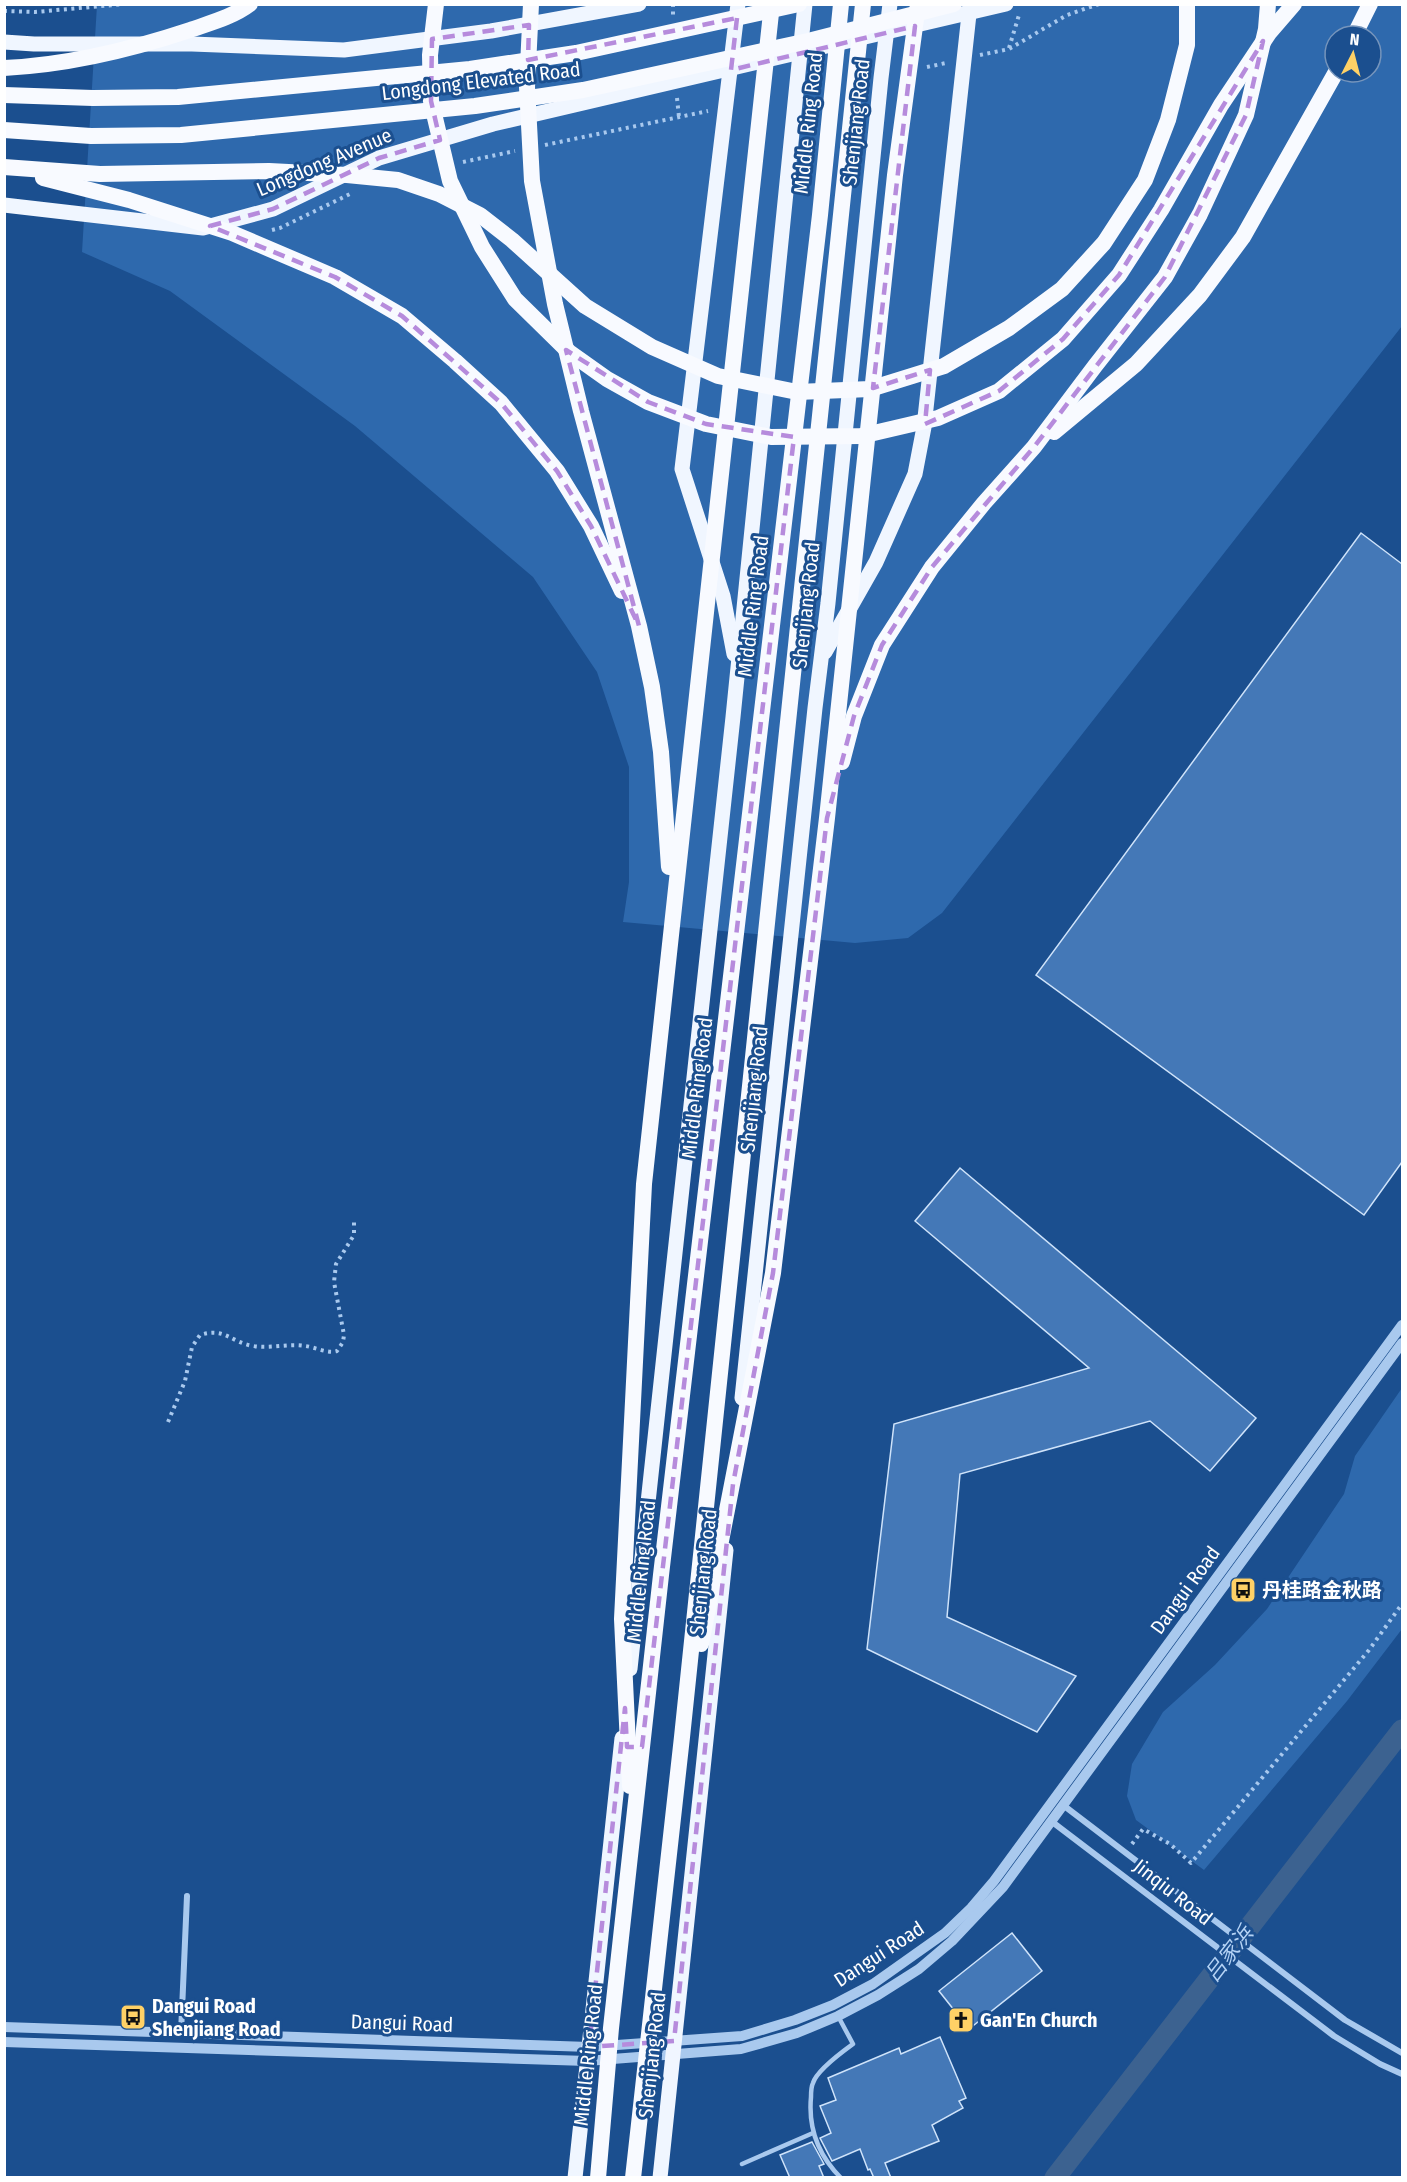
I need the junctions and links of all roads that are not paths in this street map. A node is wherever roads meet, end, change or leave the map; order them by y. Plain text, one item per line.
1 (436, 4) edge
2 (531, 4) edge
3 (639, 4) edge
4 (738, 4) edge
5 (772, 4) edge
6 (799, 4) edge
7 (805, 4) edge
8 (841, 4) edge
9 (863, 4) edge
10 (890, 4) edge
11 (918, 4) edge
12 (954, 4) edge
13 (1006, 4) edge
14 (1187, 4) edge
15 (1268, 4) edge
16 (1294, 4) edge
17 (1370, 4) edge
18 (250, 6) edge
19 (969, 9) edge
20 (1360, 24) edge
21 (887, 33) junction
22 (4, 42) edge
23 (799, 54) junction
24 (4, 68) edge
25 (731, 70) junction
26 (1329, 84) edge
27 (4, 95) edge
28 (4, 130) edge
29 (4, 168) edge
30 (4, 205) edge
31 (1034, 447) junction
32 (639, 626) junction
33 (821, 660) junction
34 (733, 717) junction
35 (827, 818) junction
36 (671, 926) junction
37 (1402, 1325) edge
38 (1402, 1343) edge
39 (682, 1737) junction
40 (1059, 1803) junction
41 (1047, 1818) junction
42 (633, 1832) junction
43 (187, 1896) dead end
44 (838, 2016) junction
45 (4, 2027) edge
46 (181, 2033) junction
47 (4, 2042) edge
48 (673, 2048) junction
49 (1402, 2053) edge
50 (588, 2054) junction
51 (1402, 2074) edge
52 (813, 2133) junction
53 (742, 2163) dead end
54 (575, 2178) edge
55 (598, 2178) edge
56 (633, 2178) edge
57 (660, 2178) edge
58 (841, 2178) edge

1 - 16 highway
2 - 32 highway
3 - 22 main road
4 - 25 main road
5 - 36 highway
6 - 27 highway, Longdong Elevated Road
7 - 23 main road
8 - 42 highway, Middle Ring Road
9 - 39 highway
10 - 21 main road, Shenjiang Road
11 - 35 highway
12 - 28 highway, Longdong Elevated Road
13 - 19 main road, Longdong Avenue
14 - 29 highway
15 - 31 highway
17 - 20 highway
18 - 24 highway
19 - 21 main road, Longdong Avenue
19 - 33 main road
21 - 23 main road, Longdong Avenue
21 - 33 main road, Shenjiang Road
23 - 25 main road, Longdong Avenue
23 - 34 main road
25 - 30 main road, Longdong Avenue
25 - 34 main road
26 - 31 highway
29 - 32 highway
31 - 35 highway
32 - 36 highway
33 - 48 main road, Shenjiang Road
34 - 50 main road
35 - 39 highway
36 - 42 highway
37 - 40 street, Dangui Road
38 - 40 street, Dangui Road
39 - 56 highway
40 - 41 street, Dangui Road
40 - 49 street, Jinqiu Road
41 - 44 street, Dangui Road
41 - 48 street, Dangui Road
41 - 51 street, Jinqiu Road
42 - 55 highway, Middle Ring Road
43 - 46 street
44 - 48 street, Dangui Road
44 - 52 lane
45 - 46 street, Dangui Road
46 - 50 street, Dangui Road
47 - 50 street, Dangui Road
48 - 50 street, Dangui Road
48 - 57 main road, Shenjiang Road
50 - 54 main road
52 - 53 lane
52 - 58 lane

